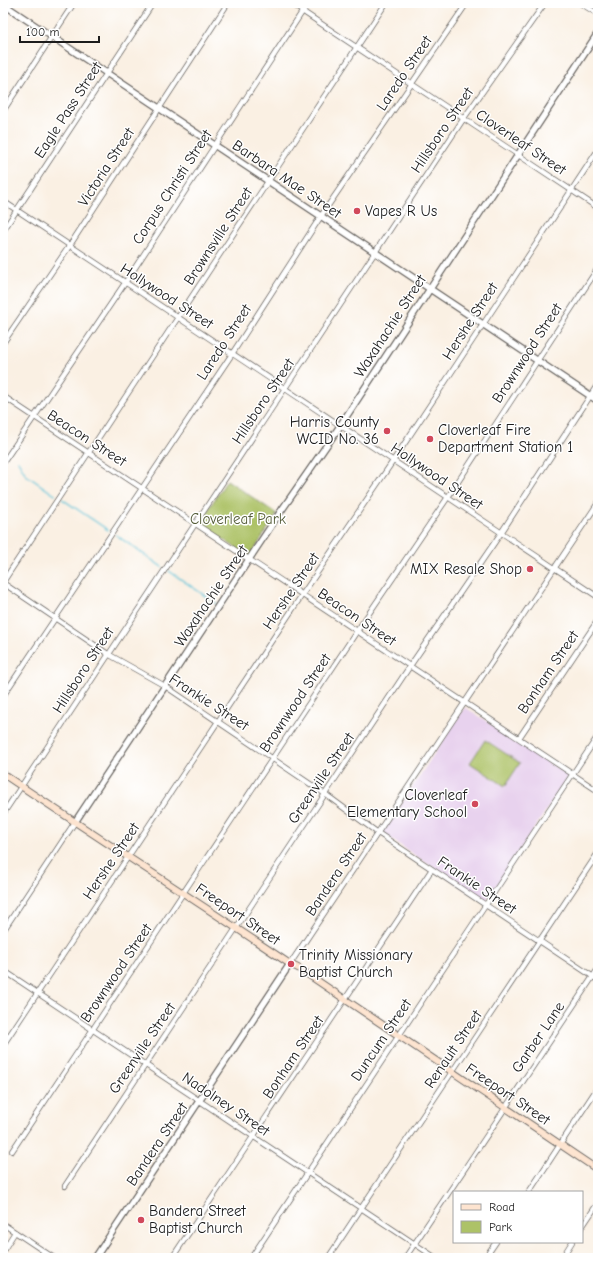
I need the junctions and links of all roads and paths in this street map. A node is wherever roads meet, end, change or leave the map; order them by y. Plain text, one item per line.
1 (74, 3) edge
2 (153, 3) edge
3 (228, 3) edge
4 (290, 3) edge
5 (308, 3) edge
6 (386, 3) edge
7 (467, 3) edge
8 (545, 3) edge
9 (580, 3) edge
10 (3, 4) edge
11 (302, 11) junction
12 (598, 14) edge
13 (598, 33) edge
14 (51, 36) junction
15 (356, 46) junction
16 (106, 73) junction
17 (412, 83) junction
18 (159, 108) junction
19 (3, 111) edge
20 (464, 118) junction
21 (214, 144) junction
22 (598, 150) edge
23 (518, 154) junction
24 (268, 181) junction
25 (572, 190) junction
26 (3, 201) edge
27 (598, 208) edge
28 (17, 210) junction
29 (321, 216) junction
30 (3, 231) edge
31 (70, 246) junction
32 (375, 252) junction
33 (598, 268) edge
34 (125, 283) junction
35 (429, 288) junction
36 (178, 318) junction
37 (482, 324) junction
38 (3, 343) edge
39 (232, 354) junction
40 (537, 360) junction
41 (598, 384) edge
42 (286, 389) junction
43 (590, 395) junction
44 (3, 396) edge
45 (598, 401) edge
46 (34, 417) junction
47 (340, 426) junction
48 (88, 452) junction
49 (393, 461) junction
50 (3, 463) edge
51 (141, 487) junction
52 (448, 498) junction
53 (598, 503) edge
54 (195, 523) junction
55 (501, 533) junction
56 (249, 559) junction
57 (555, 569) junction
58 (3, 582) edge
59 (302, 595) junction
60 (598, 597) edge
61 (55, 618) junction
62 (598, 620) edge
63 (357, 631) junction
64 (108, 654) junction
65 (410, 666) junction
66 (165, 686) junction
67 (3, 696) edge
68 (464, 702) junction
69 (218, 722) junction
70 (598, 736) edge
71 (519, 738) junction
72 (273, 758) junction
73 (3, 774) edge
74 (572, 774) junction
75 (22, 786) junction
76 (598, 791) edge
77 (326, 794) junction
78 (3, 814) edge
79 (75, 822) junction
80 (378, 833) junction
81 (598, 853) edge
82 (128, 858) junction
83 (432, 870) junction
84 (184, 892) junction
85 (486, 905) junction
86 (236, 928) junction
87 (3, 931) edge
88 (540, 942) junction
89 (290, 964) junction
90 (598, 969) edge
91 (3, 970) edge
92 (593, 977) junction
93 (598, 980) edge
94 (38, 993) junction
95 (345, 1000) junction
96 (93, 1030) junction
97 (398, 1036) junction
98 (3, 1045) edge
99 (145, 1064) junction
100 (452, 1072) junction
101 (598, 1087) edge
102 (200, 1101) junction
103 (505, 1108) junction
104 (254, 1137) junction
105 (560, 1145) junction
106 (12, 1151) dead end
107 (598, 1170) edge
108 (308, 1172) junction
109 (65, 1186) dead end
110 (530, 1191) edge
111 (598, 1203) edge
112 (361, 1208) junction
113 (3, 1224) edge
114 (583, 1226) edge
115 (15, 1232) junction
116 (495, 1243) edge
117 (571, 1243) edge
118 (415, 1244) junction
119 (3, 1251) edge
120 (44, 1252) junction
121 (40, 1258) edge
122 (54, 1258) edge
123 (95, 1258) edge
124 (172, 1258) edge
125 (251, 1258) edge
126 (328, 1258) edge
127 (405, 1258) edge
128 (436, 1258) edge
129 (485, 1258) edge
130 (562, 1258) edge

1 - 14 street
2 - 16 street, Eagle Pass Street
3 - 18 street, Victoria Street
4 - 11 street, Cloverleaf Street
5 - 11 street, Corpus Christi Street
6 - 15 street, Brownsville Street
7 - 17 street, Laredo Street
8 - 20 street, Hillsboro Street
9 - 12 street
10 - 14 street, Barbara Mae Street
11 - 15 street, Cloverleaf Street
11 - 21 street, Corpus Christi Street
13 - 23 street, Waxahachie Street
14 - 16 street, Barbara Mae Street
14 - 19 street
15 - 17 street, Cloverleaf Street
15 - 24 street, Brownsville Street
16 - 18 street, Barbara Mae Street
16 - 28 street, Eagle Pass Street
17 - 20 street, Cloverleaf Street
17 - 29 street, Laredo Street
18 - 21 street, Barbara Mae Street
18 - 31 street, Victoria Street
20 - 23 street, Cloverleaf Street
20 - 32 street, Hillsboro Street
21 - 24 street, Barbara Mae Street
21 - 34 street, Corpus Christi Street
22 - 25 street, Hershe Street
23 - 25 street, Cloverleaf Street
23 - 35 street, Waxahachie Street
24 - 29 street, Barbara Mae Street
24 - 36 street, Brownsville Street
25 - 27 street, Cloverleaf Street
25 - 37 street, Hershe Street
26 - 28 street, Hollywood Street
28 - 30 street, Eagle Pass Street
28 - 31 street, Hollywood Street
29 - 32 street, Barbara Mae Street
29 - 39 street, Laredo Street
31 - 34 street, Hollywood Street
31 - 38 street, Victoria Street
32 - 35 street, Barbara Mae Street
32 - 42 street, Hillsboro Street
33 - 40 street, Brownwood Street
34 - 36 street, Hollywood Street
34 - 46 street, Corpus Christi Street
35 - 37 street, Barbara Mae Street
35 - 47 street, Waxahachie Street
36 - 39 street, Hollywood Street
36 - 48 street, Brownsville Street
37 - 40 street, Barbara Mae Street
37 - 49 street, Hershe Street
39 - 42 street, Hollywood Street
39 - 51 street, Laredo Street
40 - 43 street, Barbara Mae Street
40 - 52 street, Brownwood Street
41 - 43 street, Greenville Street
42 - 47 street, Hollywood Street
42 - 54 street, Hillsboro Street
43 - 45 street, Barbara Mae Street
43 - 55 street, Greenville Street
44 - 46 street, Beacon Street
46 - 48 street, Beacon Street
46 - 50 street, Corpus Christi Street
47 - 49 street, Hollywood Street
47 - 56 street, Waxahachie Street
48 - 51 street, Beacon Street
48 - 58 street, Brownsville Street
49 - 52 street, Hollywood Street
49 - 59 street, Hershe Street
51 - 54 street, Beacon Street
51 - 61 street, Laredo Street
52 - 55 street, Hollywood Street
52 - 63 street, Brownwood Street
53 - 57 street, Bandera Street
54 - 56 street, Beacon Street
54 - 64 street, Hillsboro Street
55 - 57 street, Hollywood Street
55 - 65 street, Greenville Street
56 - 59 street, Beacon Street
56 - 66 street, Waxahachie Street
57 - 60 street, Hollywood Street
57 - 68 street, Bandera Street
58 - 61 street, Frankie Street
59 - 63 street, Beacon Street
59 - 69 street, Hershe Street
61 - 64 street, Frankie Street
61 - 67 street, Laredo Street
62 - 71 street, Bonham Street
63 - 65 street, Beacon Street
63 - 72 street, Brownwood Street
64 - 66 street, Frankie Street
64 - 75 street, Hillsboro Street
65 - 68 street, Beacon Street
65 - 77 street, Greenville Street
66 - 69 street, Frankie Street
66 - 79 street, Waxahachie Street
68 - 71 street, Beacon Street
68 - 80 street, Bandera Street
69 - 72 street, Frankie Street
69 - 82 street, Hershe Street
70 - 74 street, Duncum Street
71 - 74 street, Beacon Street
72 - 77 street, Frankie Street
72 - 84 street, Brownwood Street
73 - 75 main road, Freeport Street
74 - 76 street, Beacon Street
74 - 85 street, Duncum Street
75 - 78 street, Hillsboro Street
75 - 79 main road, Freeport Street
77 - 80 street, Frankie Street
77 - 86 street, Greenville Street
79 - 82 main road, Freeport Street
79 - 87 street, Waxahachie Street
80 - 83 street, Frankie Street
80 - 89 street, Bandera Street
81 - 88 street, Renault Street
82 - 84 main road, Freeport Street
82 - 94 street, Hershe Street
83 - 85 street, Frankie Street
83 - 95 street, Bonham Street
84 - 86 main road, Freeport Street
84 - 96 street, Brownwood Street
85 - 88 street, Frankie Street
85 - 97 street, Duncum Street
86 - 89 main road, Freeport Street
86 - 99 street, Greenville Street
88 - 92 street, Frankie Street
88 - 100 street, Renault Street
89 - 95 main road, Freeport Street
89 - 102 street, Bandera Street
90 - 92 street, Garber Lane
91 - 94 street, Nadolney Street
92 - 93 street, Frankie Street
92 - 103 street, Garber Lane
94 - 96 street, Nadolney Street
94 - 98 street, Hershe Street
95 - 97 main road, Freeport Street
95 - 104 street, Bonham Street
96 - 99 street, Nadolney Street
96 - 106 street, Brownwood Street
97 - 100 main road, Freeport Street
97 - 108 street, Duncum Street
99 - 102 street, Nadolney Street
99 - 109 street, Greenville Street
100 - 103 main road, Freeport Street
100 - 112 street, Renault Street
101 - 105 street
102 - 104 street, Nadolney Street
102 - 123 street, Bandera Street
103 - 105 main road, Freeport Street
103 - 118 street, Garber Lane
104 - 108 street, Nadolney Street
104 - 124 street, Bonham Street
105 - 107 main road, Freeport Street
105 - 110 street
108 - 112 street, Nadolney Street
108 - 125 street, Duncum Street
111 - 114 street
112 - 118 street, Nadolney Street
112 - 126 street, Renault Street
113 - 115 street
115 - 119 street
115 - 120 street
116 - 129 street
117 - 130 street
118 - 127 street, Garber Lane
118 - 128 street, Nadolney Street
120 - 121 street
120 - 122 street

